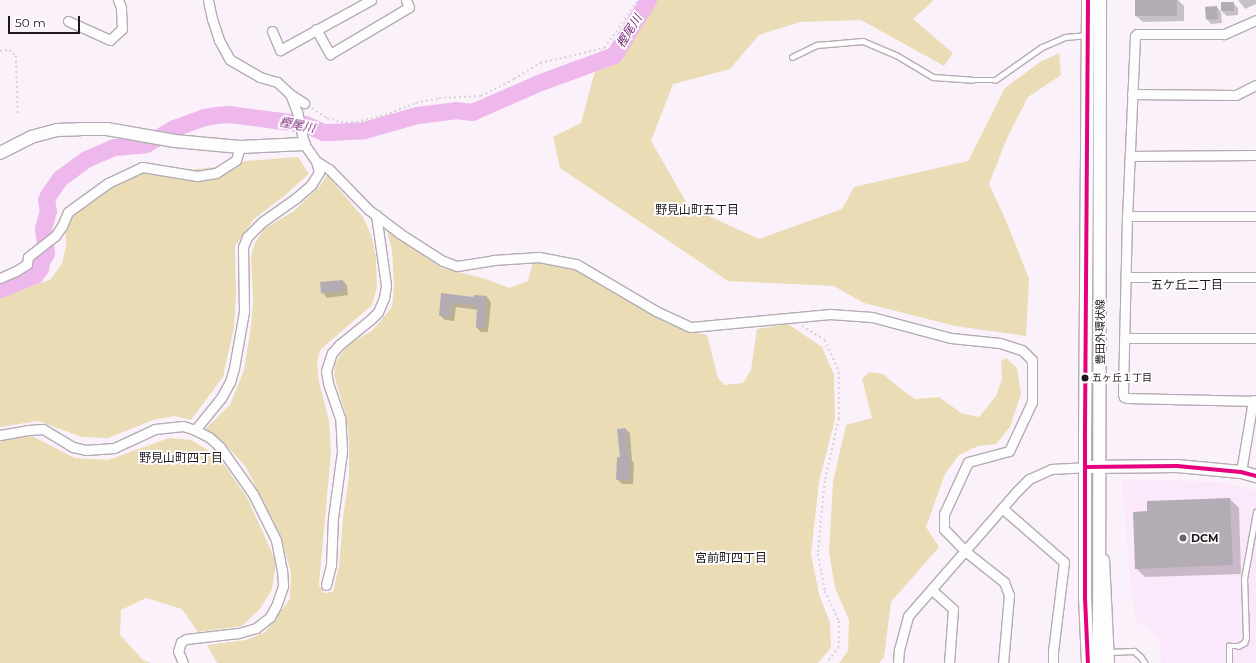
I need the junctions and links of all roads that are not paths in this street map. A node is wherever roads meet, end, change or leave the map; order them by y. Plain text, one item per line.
1 (118, 0) edge
2 (208, 0) edge
3 (371, 0) edge
4 (406, 0) edge
5 (1088, 0) edge
6 (1100, 0) edge
7 (68, 20) dead end
8 (1256, 20) edge
9 (316, 30) junction
10 (272, 31) dead end
11 (1088, 35) junction
12 (792, 57) dead end
13 (1256, 85) edge
14 (290, 94) junction
15 (1132, 94) junction
16 (304, 102) road end
17 (304, 144) junction
18 (240, 147) junction
19 (0, 153) edge
20 (1256, 155) edge
21 (1130, 156) junction
22 (316, 161) junction
23 (376, 216) junction
24 (1127, 216) junction
25 (1256, 216) edge
26 (1126, 277) junction
27 (1256, 277) edge
28 (0, 278) edge
29 (1124, 338) junction
30 (1256, 338) edge
31 (1254, 400) edge
32 (195, 430) junction
33 (0, 435) edge
34 (1085, 467) junction
35 (1099, 467) junction
36 (1241, 472) junction
37 (1256, 476) edge
38 (1002, 508) junction
39 (1256, 512) edge
40 (1098, 546) junction
41 (965, 551) junction
42 (326, 585) dead end
43 (932, 590) junction
44 (1109, 652) junction
45 (183, 663) edge
46 (898, 663) edge
47 (950, 663) edge
48 (1003, 663) edge
49 (1053, 663) edge
50 (1088, 663) edge
51 (1099, 663) edge
52 (1109, 663) edge
53 (1146, 663) edge
54 (1229, 663) edge

1 - 7 street
2 - 14 street
3 - 9 street
4 - 9 street
5 - 11 street, 豊田外環状線
6 - 35 street, 豊田外環状線
8 - 15 street
9 - 10 street
11 - 12 lane
11 - 34 street, 豊田外環状線
13 - 15 street
14 - 16 street
14 - 17 street
15 - 21 street
17 - 18 street
17 - 22 street
18 - 19 street
18 - 28 street
20 - 21 street
21 - 24 street
22 - 23 street
22 - 32 street
23 - 41 street
23 - 42 street
24 - 25 street
24 - 26 street
26 - 27 street
26 - 29 street
29 - 30 street
29 - 31 street
31 - 36 street
32 - 33 street
32 - 45 street
34 - 35 street
34 - 38 street
34 - 50 street, 豊田外環状線
35 - 36 street
35 - 40 street, 豊田外環状線
36 - 37 street
38 - 41 street
38 - 49 street
39 - 54 lane
40 - 44 street
40 - 51 street, 豊田外環状線
41 - 43 street
41 - 48 street
43 - 46 street
43 - 47 street
44 - 52 street
44 - 53 lane

